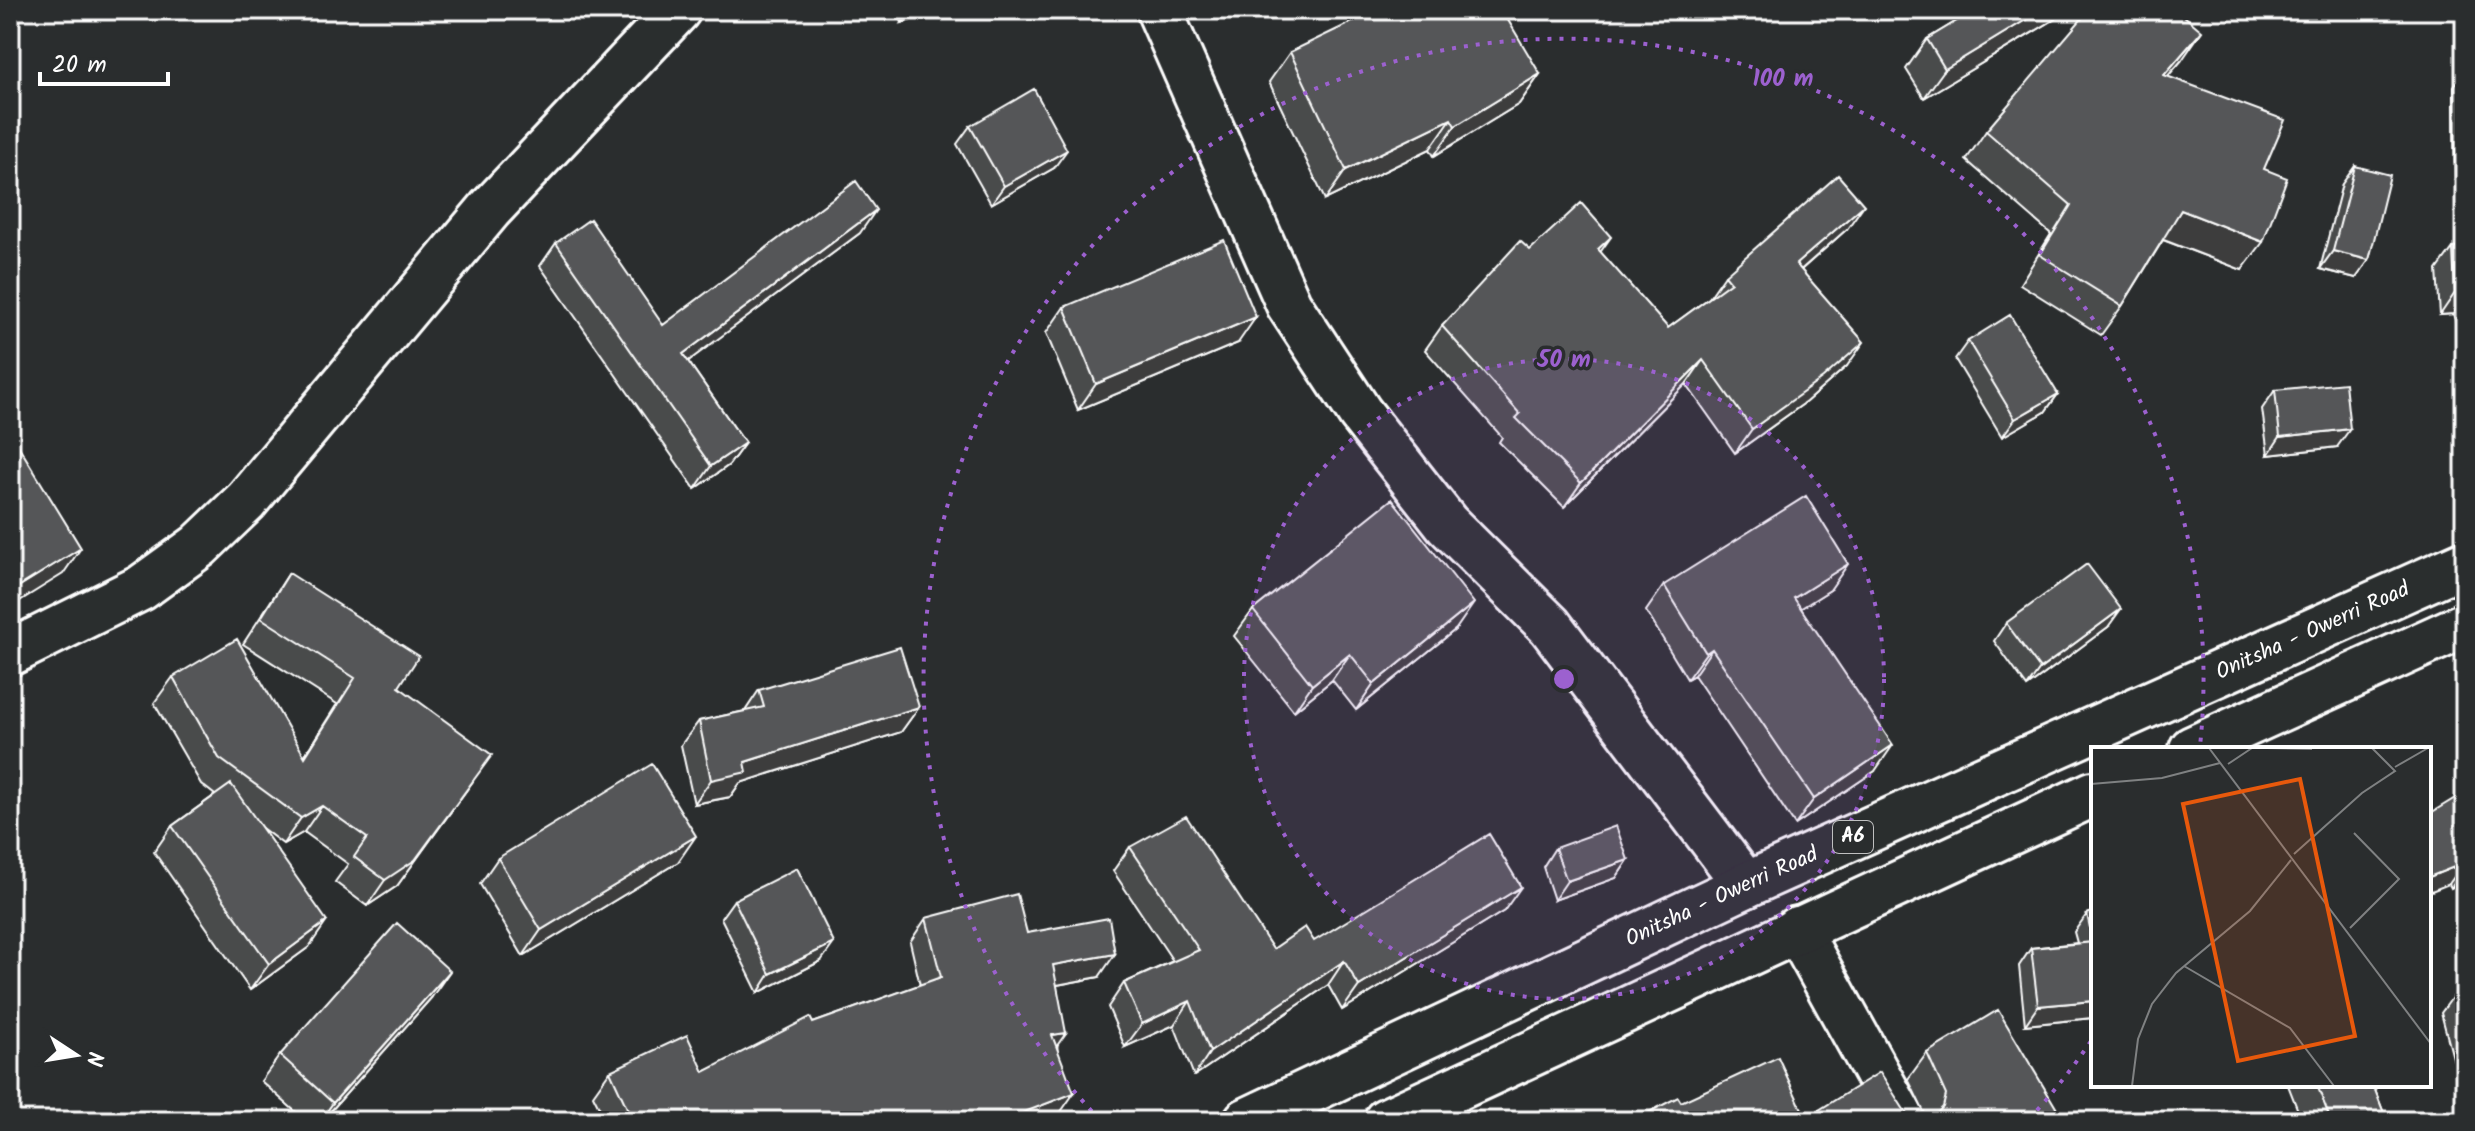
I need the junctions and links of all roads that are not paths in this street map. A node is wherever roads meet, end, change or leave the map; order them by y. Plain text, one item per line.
1 (678, 10) edge
2 (1159, 10) edge
3 (2465, 563) edge
4 (2465, 625) edge
5 (10, 653) edge
6 (2196, 747) edge
7 (2091, 795) edge
8 (1746, 885) junction
9 (1797, 929) junction
10 (1246, 1121) edge
11 (1386, 1121) edge
12 (1903, 1121) edge

1 - 5 main road
2 - 8 main road
3 - 8 main road, Onitsha - Owerri Road / A6
4 - 6 main road
7 - 9 main road
8 - 10 main road, Onitsha - Owerri Road / A6
9 - 11 main road
9 - 12 main road

